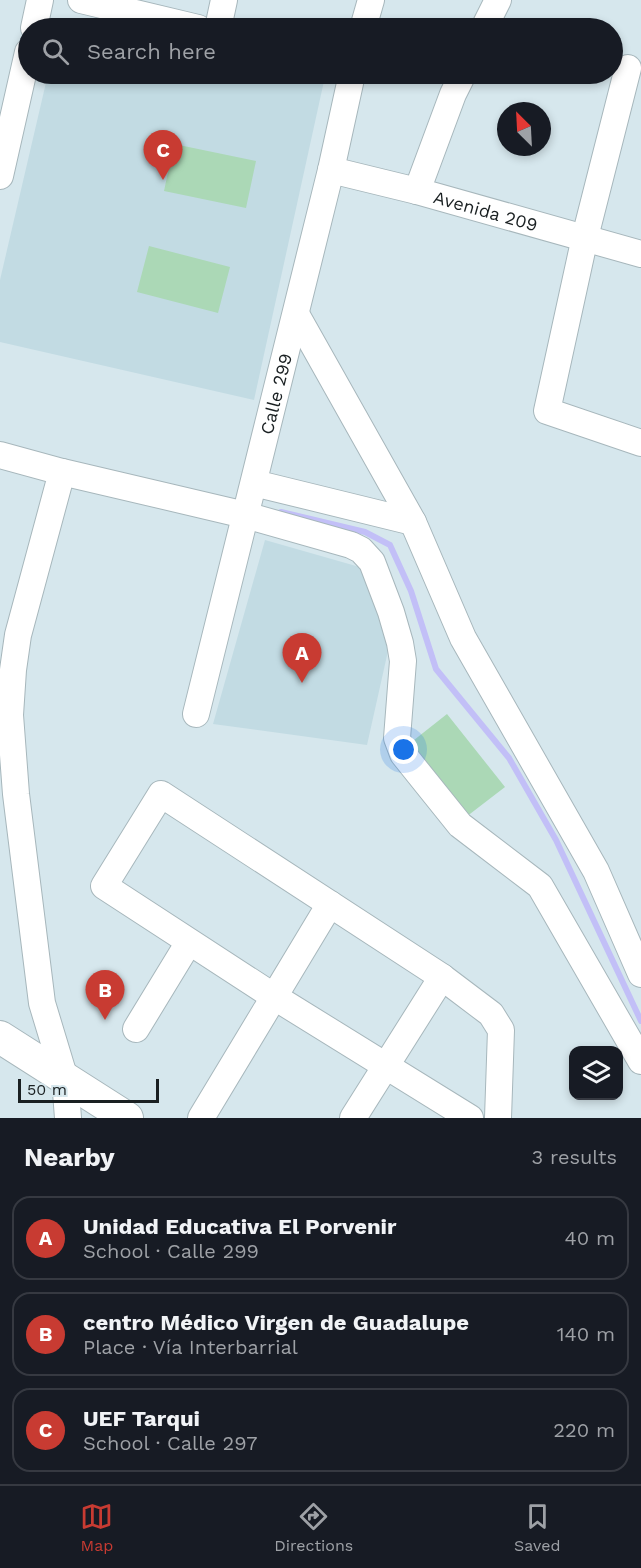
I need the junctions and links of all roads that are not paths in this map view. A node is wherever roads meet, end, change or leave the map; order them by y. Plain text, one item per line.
1 (40, 0) edge
2 (81, 0) edge
3 (224, 0) edge
4 (371, 0) edge
5 (498, 0) edge
6 (36, 18) edge
7 (156, 18) edge
8 (220, 18) edge
9 (366, 18) edge
10 (489, 18) edge
11 (628, 68) dead end
12 (21, 84) edge
13 (350, 84) edge
14 (458, 84) edge
15 (331, 170) junction
16 (0, 176) edge
17 (417, 191) junction
18 (585, 237) junction
19 (641, 254) edge
20 (296, 314) junction
21 (641, 443) edge
22 (0, 455) edge
23 (62, 472) junction
24 (254, 483) junction
25 (246, 515) junction
26 (413, 522) junction
27 (196, 714) dead end
28 (330, 904) junction
29 (189, 942) junction
30 (641, 974) edge
31 (442, 977) junction
32 (273, 996) junction
33 (136, 1029) dead end
34 (0, 1037) edge
35 (641, 1061) edge
36 (385, 1066) junction
37 (65, 1080) junction
38 (68, 1118) edge
39 (127, 1118) edge
40 (201, 1118) edge
41 (353, 1118) edge
42 (470, 1118) edge
43 (498, 1118) edge

1 - 6 street
2 - 7 street
3 - 8 street
4 - 9 street
5 - 10 street
11 - 18 street
12 - 16 street
13 - 15 street, Calle 299
14 - 17 street
15 - 17 street, Avenida 209
15 - 20 street, Calle 299
17 - 18 street, Avenida 209
18 - 19 street, Avenida 209
18 - 21 street
20 - 24 street, Calle 299
20 - 26 street
22 - 23 street
23 - 25 street
23 - 37 street
24 - 25 street, Calle 299
24 - 26 street
25 - 27 street, Calle 299
25 - 35 street
26 - 30 street
28 - 29 street
28 - 31 street
28 - 32 street
29 - 32 street
29 - 33 street
31 - 36 street
31 - 43 street
32 - 36 street
32 - 40 street
34 - 37 main road
36 - 41 street
36 - 42 street
37 - 38 street
37 - 39 main road

